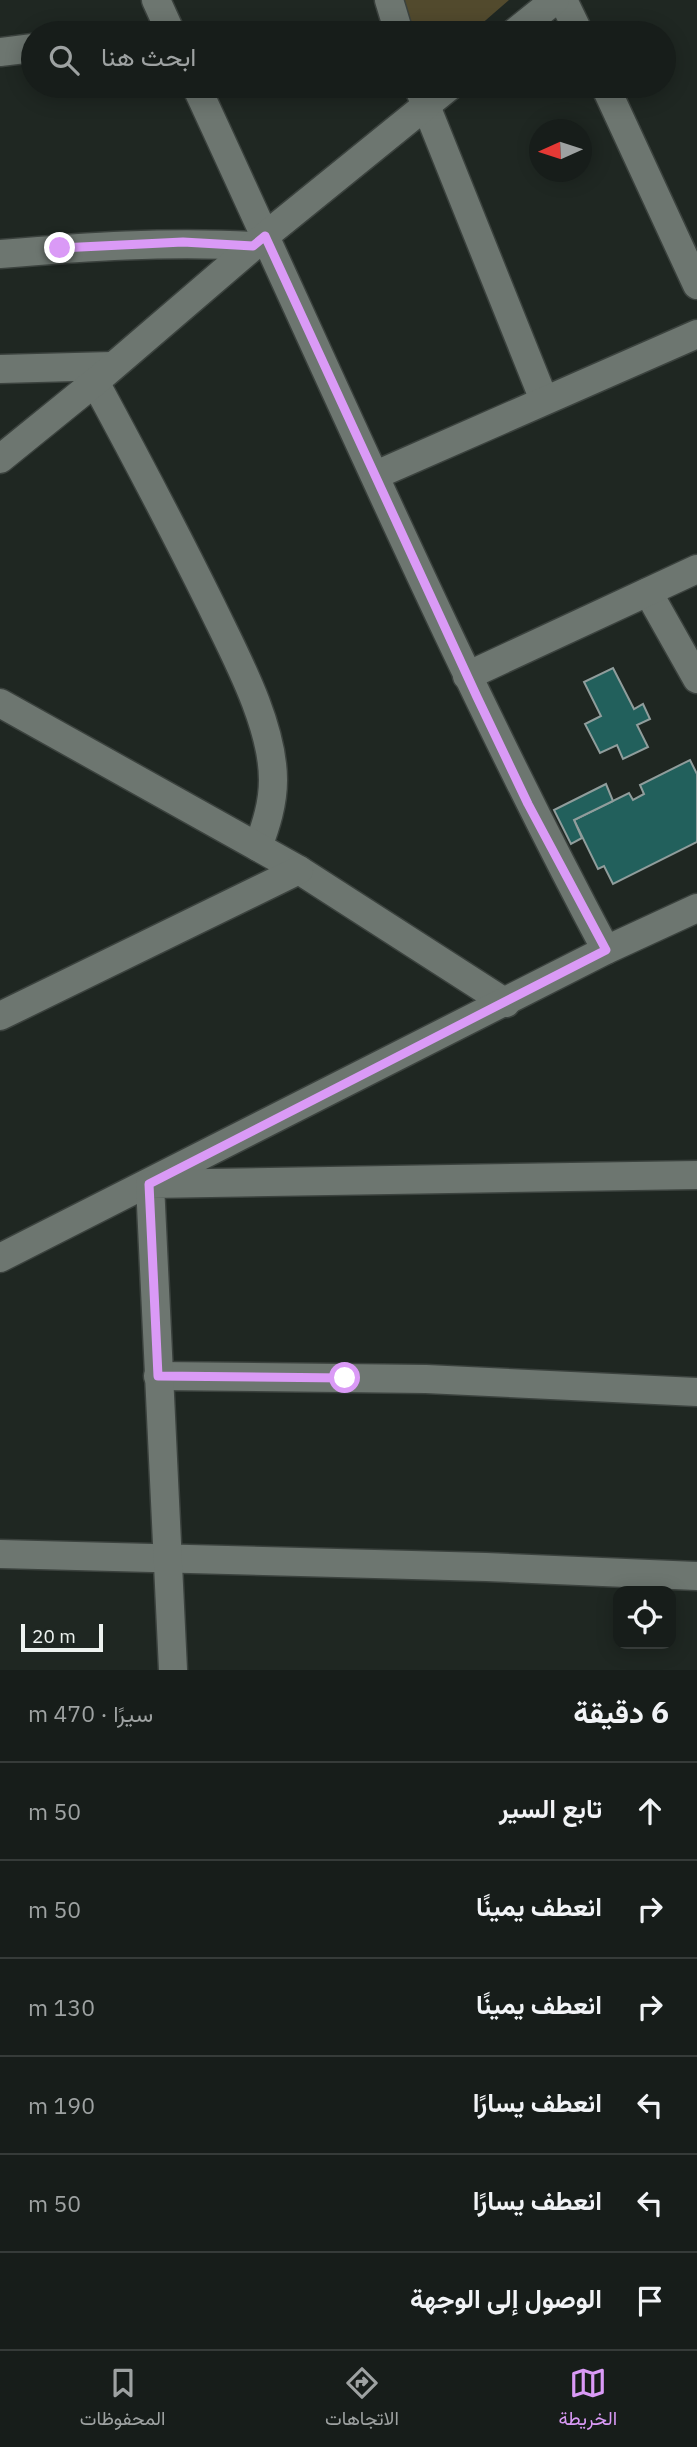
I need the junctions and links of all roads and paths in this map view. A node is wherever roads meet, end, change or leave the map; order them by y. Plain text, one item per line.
1 (156, 0) edge
2 (389, 0) edge
3 (555, 0) edge
4 (563, 0) edge
5 (166, 21) edge
6 (395, 21) edge
7 (529, 21) edge
8 (573, 21) edge
9 (21, 49) edge
10 (0, 52) edge
11 (201, 98) edge
12 (420, 98) edge
13 (423, 98) edge
14 (611, 98) edge
15 (259, 241) junction
16 (0, 254) edge
17 (697, 285) edge
18 (697, 334) edge
19 (0, 369) edge
20 (103, 374) junction
21 (544, 400) junction
22 (0, 459) edge
23 (376, 475) junction
24 (697, 569) edge
25 (648, 592) junction
26 (467, 676) junction
27 (697, 679) edge
28 (0, 703) edge
29 (258, 847) junction
30 (299, 870) junction
31 (697, 908) edge
32 (606, 950) junction
33 (506, 1003) junction
34 (0, 1016) edge
35 (697, 1175) edge
36 (149, 1184) junction
37 (0, 1258) edge
38 (158, 1376) junction
39 (697, 1392) edge
40 (0, 1554) edge
41 (165, 1558) junction
42 (697, 1576) edge
43 (173, 1670) edge

1 - 5 street
2 - 6 street
3 - 7 street
4 - 8 street
9 - 10 street
11 - 15 street
12 - 15 street
13 - 21 street
14 - 17 street
15 - 16 street
15 - 20 street
15 - 23 street
18 - 21 street
19 - 20 street
20 - 22 street
20 - 29 street
21 - 23 street
23 - 26 street
24 - 25 street
25 - 26 street
25 - 27 street
26 - 32 street
28 - 29 street
29 - 30 street
30 - 33 street
30 - 34 street
31 - 32 street
32 - 33 street
33 - 36 street
35 - 36 street
36 - 37 street
36 - 38 street
38 - 39 street
38 - 41 street
40 - 41 street
41 - 42 street
41 - 43 street

